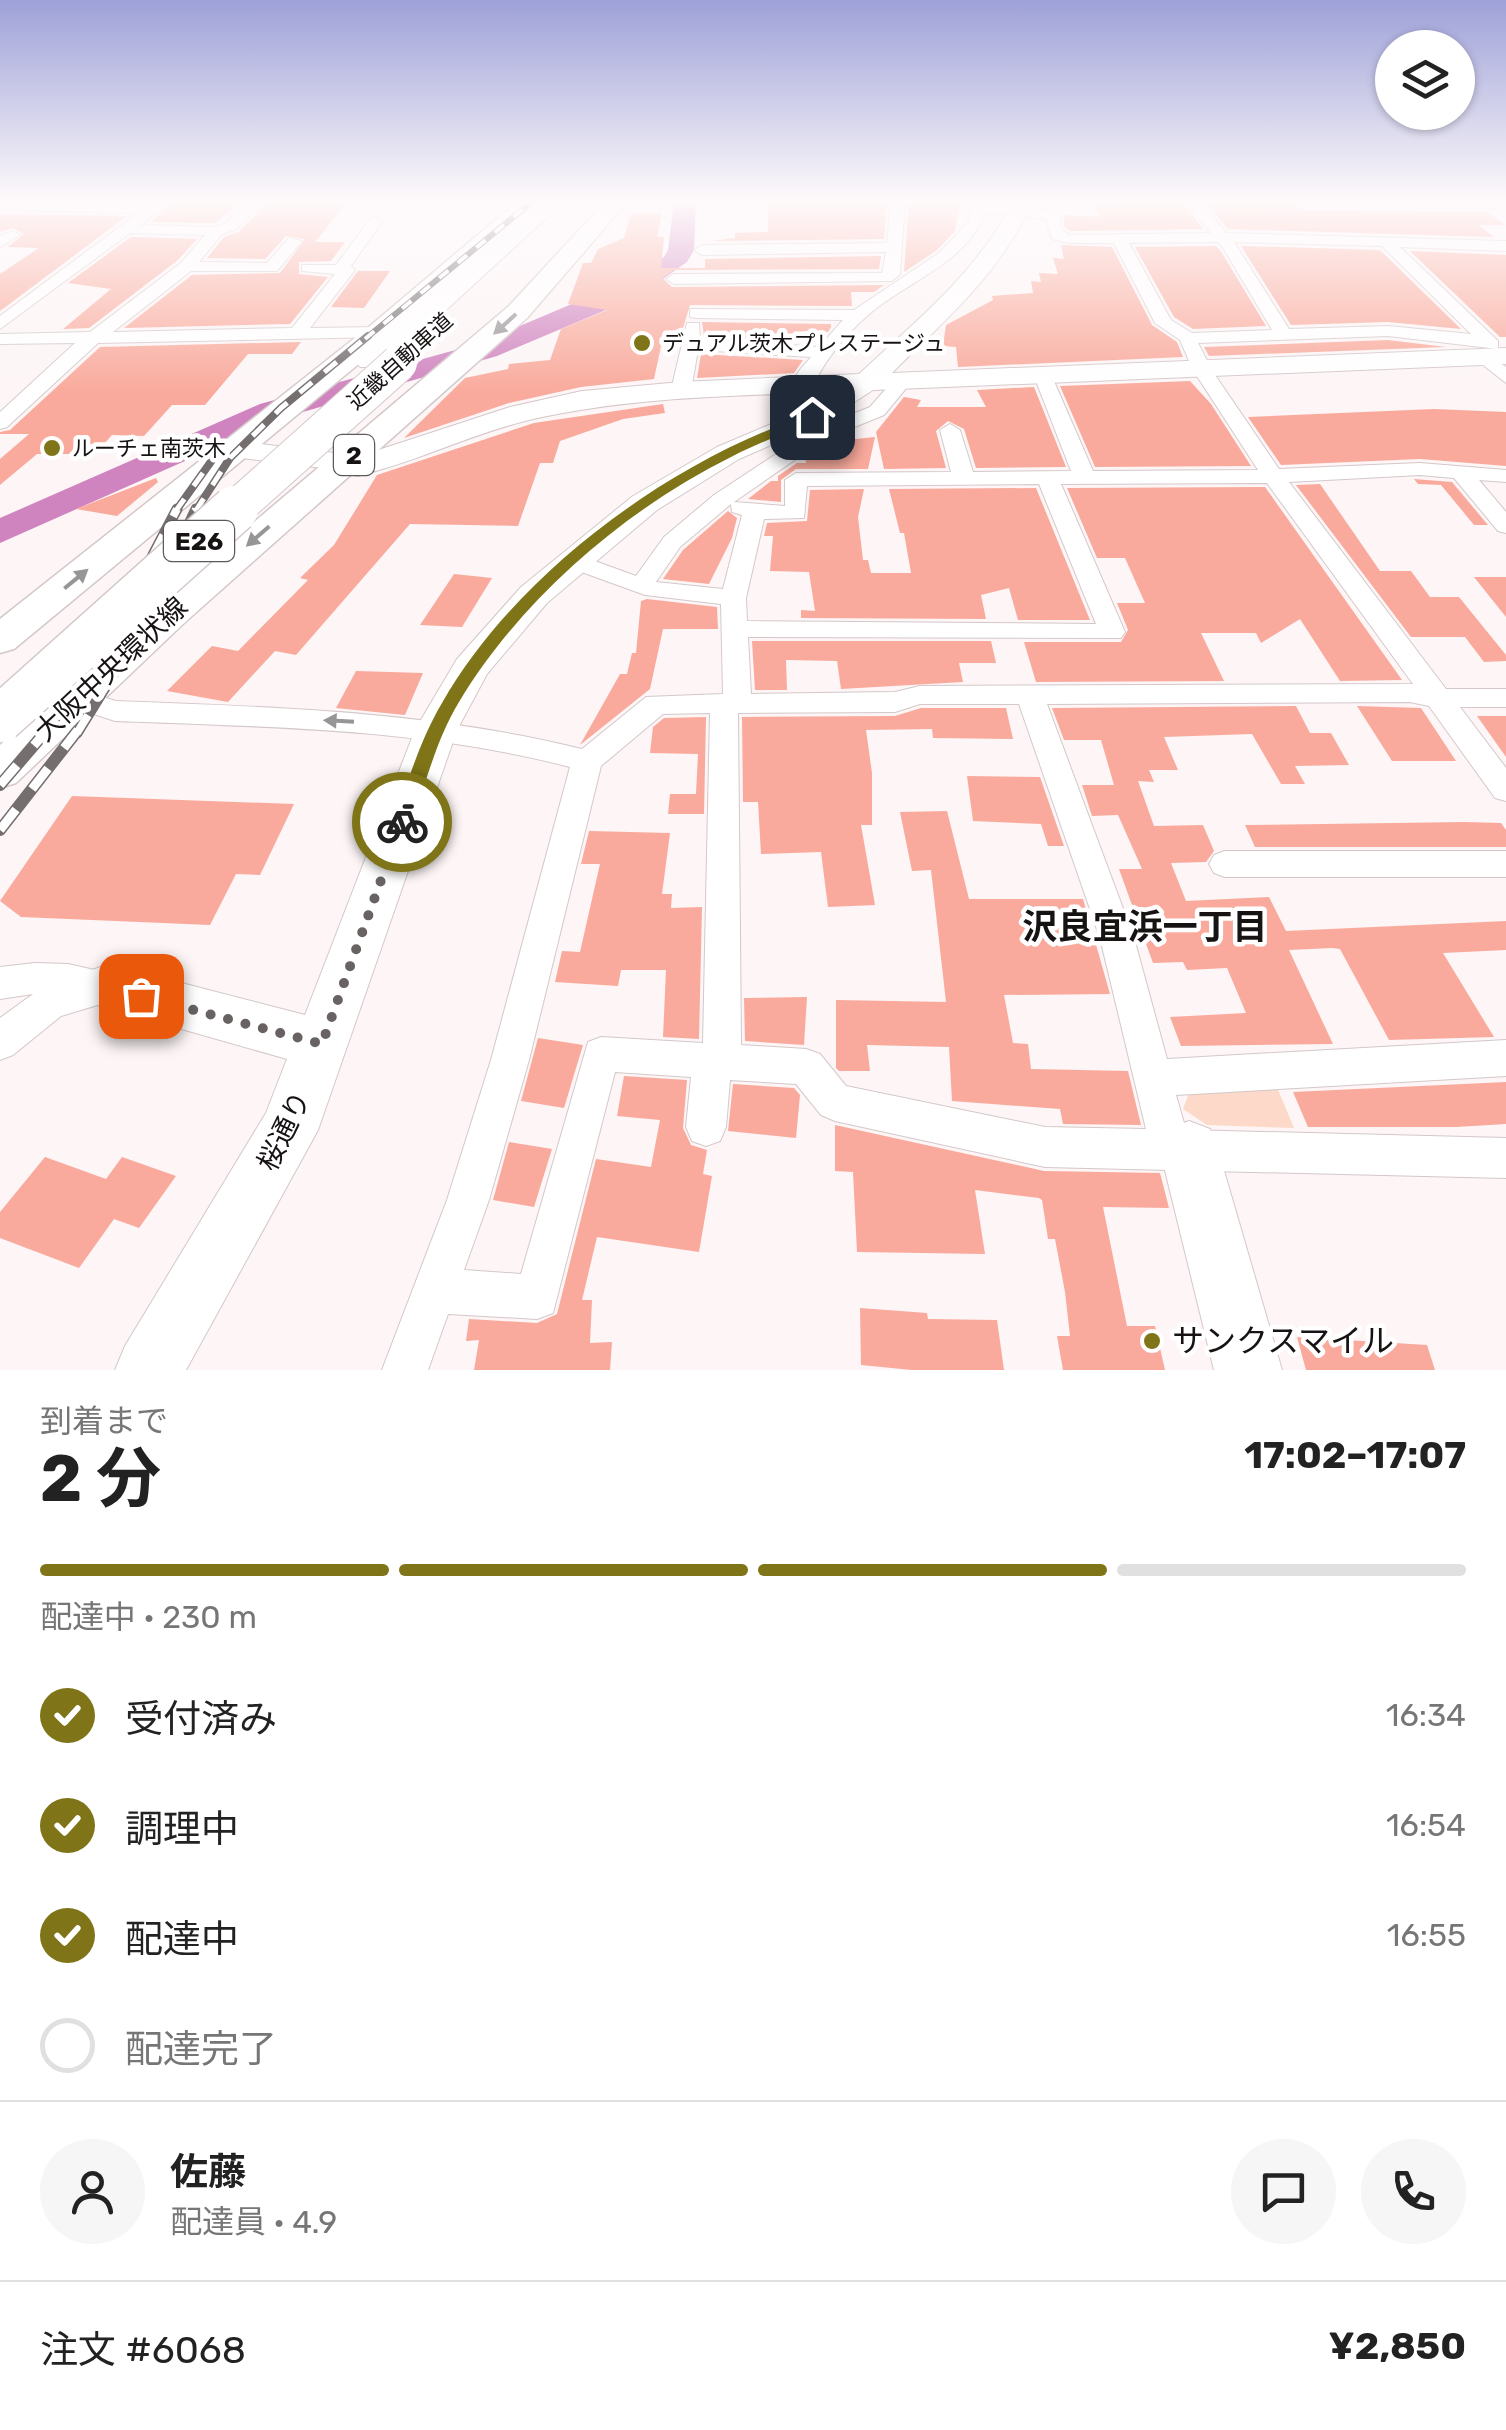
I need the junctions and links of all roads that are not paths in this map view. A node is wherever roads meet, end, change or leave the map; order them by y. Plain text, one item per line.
1 (81, 265) edge
2 (273, 265) edge
3 (344, 265) edge
4 (458, 265) edge
5 (481, 265) edge
6 (504, 265) edge
7 (564, 265) edge
8 (692, 265) edge
9 (893, 265) edge
10 (930, 265) edge
11 (986, 265) edge
12 (1133, 265) edge
13 (1242, 265) edge
14 (1408, 265) edge
15 (187, 266) joint
16 (308, 268) dead end
17 (342, 268) junction
18 (702, 280) junction
19 (696, 313) junction
20 (857, 316) junction
21 (0, 324) edge
22 (298, 330) junction
23 (380, 332) junction
24 (1283, 333) junction
25 (95, 338) junction
26 (1189, 338) junction
27 (0, 339) edge
28 (690, 344) junction
29 (824, 353) junction
30 (1497, 358) edge
31 (1204, 370) junction
32 (1043, 376) junction
33 (885, 381) junction
34 (805, 385) junction
35 (681, 390) junction
36 (0, 423) edge
37 (950, 430) dead end
38 (236, 450) junction
39 (346, 461) junction
40 (1462, 474) junction
41 (1274, 476) junction
42 (1506, 476) edge
43 (1047, 478) junction
44 (1085, 478) junction
45 (964, 479) junction
46 (722, 500) junction
47 (754, 512) junction
48 (1506, 526) edge
49 (573, 560) junction
50 (641, 586) junction
51 (733, 598) junction
52 (734, 629) junction
53 (0, 640) edge
54 (0, 684) edge
55 (1030, 695) junction
56 (1436, 698) junction
57 (1506, 698) edge
58 (730, 704) junction
59 (67, 710) junction
60 (0, 719) edge
61 (436, 730) junction
62 (587, 761) junction
63 (0, 771) edge
64 (0, 790) edge
65 (1506, 790) edge
66 (1226, 864) dead end
67 (1506, 864) edge
68 (0, 983) edge
69 (108, 987) junction
70 (0, 1043) edge
71 (322, 1044) junction
72 (1506, 1058) edge
73 (717, 1062) junction
74 (1153, 1078) junction
75 (706, 1126) dead end
76 (1180, 1150) junction
77 (1506, 1158) edge
78 (434, 1291) junction
79 (149, 1370) edge
80 (405, 1370) edge
81 (1248, 1370) edge

1 - 21 street
2 - 15 street
3 - 17 street
4 - 23 main road
5 - 54 highway, 近畿自動車道 / E26
6 - 60 highway, 近畿自動車道 / E26, bridge
7 -> 39 main road, 大阪中央環状線 / 2
8 - 18 street
9 - 18 street
10 - 20 street
11 - 33 street, 桜通り
12 - 26 street
13 - 24 street
14 - 30 street
15 - 25 street
16 - 17 street
17 - 22 street
18 - 19 street
19 - 20 street
19 - 28 street
20 - 29 street
22 - 23 street
22 - 25 street
23 - 38 main road
24 - 26 street
24 - 30 street
25 - 27 street
25 - 36 street
26 - 31 street
28 - 29 street
28 - 35 street
29 - 34 street
30 - 31 street
31 - 32 street
31 - 41 street
32 - 33 street
32 - 44 street
33 - 34 street
33 - 46 street
33 - 49 street, 桜通り
34 - 35 street
35 - 39 street
37 - 45 street
38 - 39 street
53 -> 38 main road
39 -> 59 main road, 大阪中央環状線 / 2
40 - 41 street
40 - 42 street
40 - 48 street
41 - 44 street
41 - 56 street
43 - 44 street
43 - 45 street
43 - 52 street
45 - 47 street
46 - 47 street
46 - 50 street
47 - 51 street
49 - 50 street
49 - 61 street, 桜通り
50 - 51 street
51 - 52 street
52 - 58 street
54 - 59 street
55 - 56 street
55 - 58 street
55 - 74 street
56 - 57 street
56 - 65 street
58 - 62 street
58 - 73 street
61 -> 59 street
59 - 63 main road, 大阪中央環状線 / 2
59 - 64 main road, 2
61 - 62 street
61 - 71 street, 桜通り
62 - 78 street
66 - 67 street
68 - 69 street
69 - 70 street
69 - 71 street
71 - 79 street, 桜通り
72 - 74 street
73 - 75 street
73 - 76 street
73 - 78 street
74 - 76 street
76 - 77 street
76 - 81 street
78 - 80 street

